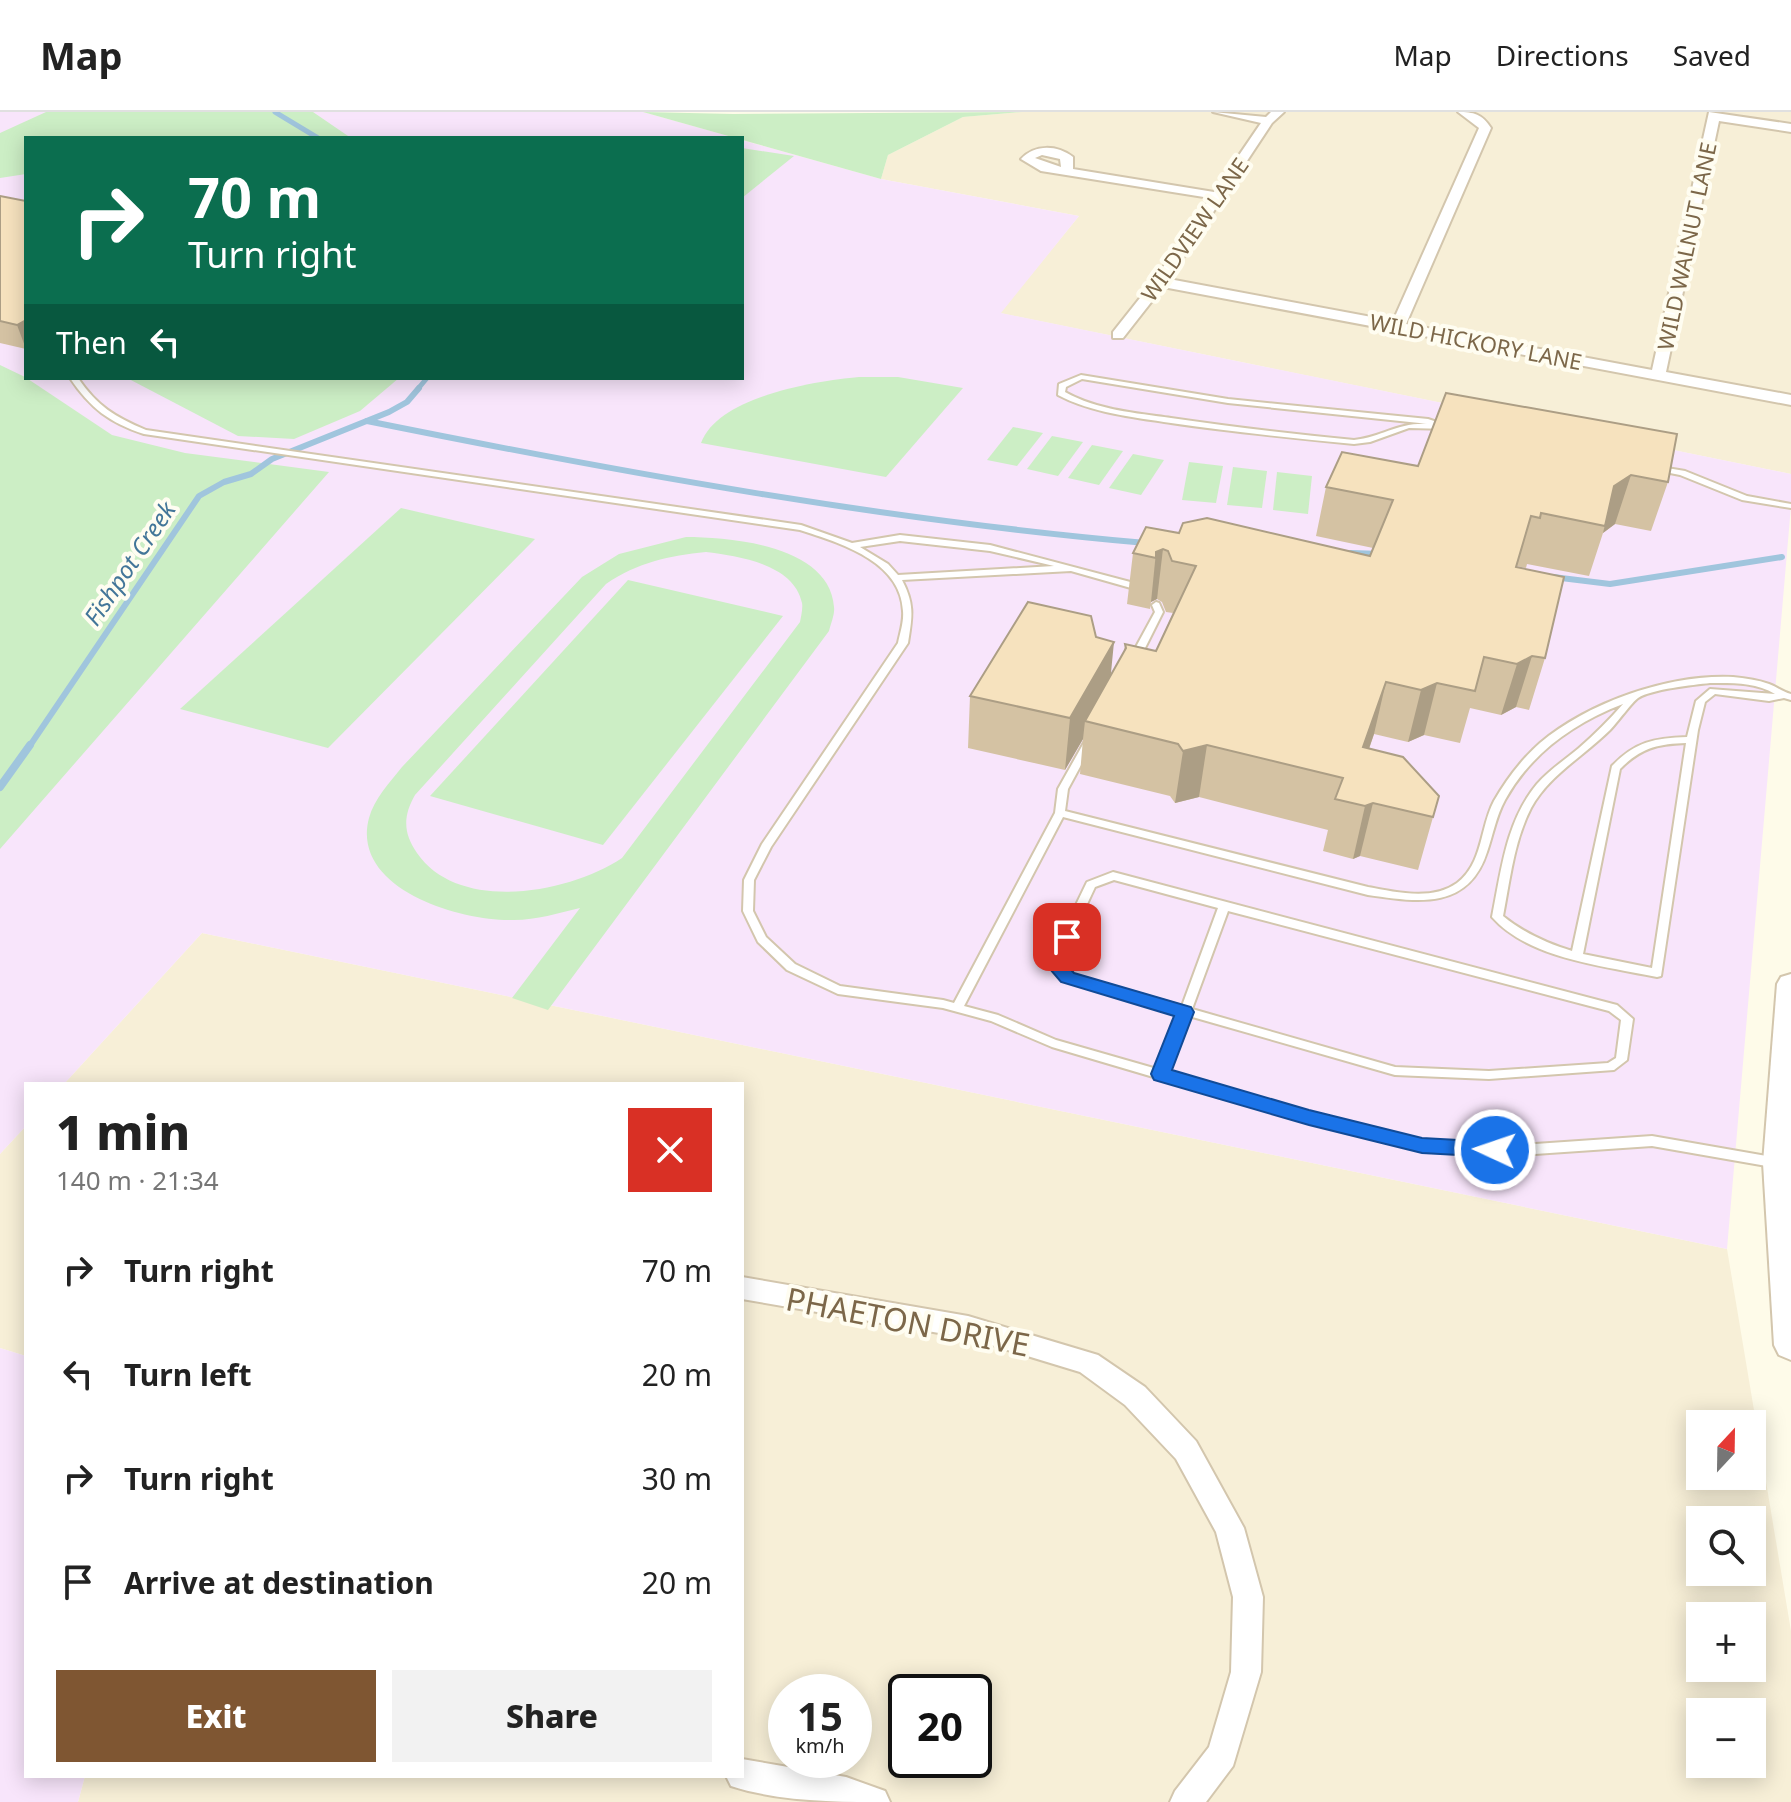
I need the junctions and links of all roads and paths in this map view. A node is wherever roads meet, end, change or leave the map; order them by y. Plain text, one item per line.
1 (1219, 112) edge
2 (1464, 112) edge
3 (1715, 114) edge
4 (1273, 117) edge
5 (1500, 126) dead end
6 (1791, 128) edge
7 (1484, 130) junction
8 (1066, 171) dead end
9 (1218, 196) junction
10 (1160, 282) junction
11 (1398, 326) junction
12 (1118, 335) dead end
13 (1658, 376) junction
14 (75, 380) edge
15 (1791, 400) edge
16 (1373, 416) junction
17 (1450, 427) junction
18 (1463, 430) edge
19 (1380, 435) junction
20 (1651, 467) edge
21 (1791, 506) edge
22 (851, 546) junction
23 (1071, 568) junction
24 (896, 578) junction
25 (1131, 585) dead end
26 (1156, 605) dead end
27 (1131, 666) edge
28 (1786, 696) edge
29 (1632, 699) junction
30 (1098, 724) edge
31 (1692, 735) junction
32 (1060, 813) junction
33 (1224, 906) junction
34 (1577, 954) junction
35 (1791, 984) edge
36 (957, 1008) junction
37 (1185, 1012) junction
38 (1161, 1074) junction
39 (1785, 1164) edge
40 (744, 1288) edge
41 (1791, 1345) edge
42 (744, 1775) edge
43 (874, 1802) edge
44 (1186, 1802) edge

1 - 4 street
2 - 7 street
3 - 6 street
3 - 13 street, WILD WALNUT LANE
4 - 9 street, WILDVIEW LANE
5 - 7 street
7 - 11 street
8 - 9 street
9 - 10 street, WILDVIEW LANE
10 - 11 street, WILD HICKORY LANE
10 - 12 street, WILDVIEW LANE
11 - 13 street, WILD HICKORY LANE
13 - 15 street, WILD HICKORY LANE
14 - 22 lane
16 - 17 lane
16 - 19 lane
16 - 19 lane
17 - 18 lane
17 - 19 lane
20 - 21 lane
22 - 23 lane
22 - 24 lane
23 - 24 lane
23 - 25 lane
24 - 36 lane
26 - 27 lane
28 - 29 lane
28 - 31 lane
29 - 32 lane
29 - 34 lane
30 - 32 lane
31 - 34 lane
31 - 34 lane
32 - 36 lane
33 - 37 lane
33 - 37 lane
33 - 37 lane
35 - 39 street
36 - 38 lane
37 - 38 lane
38 - 39 lane
39 - 41 street
40 - 44 street, PHAETON DRIVE
42 - 43 street

